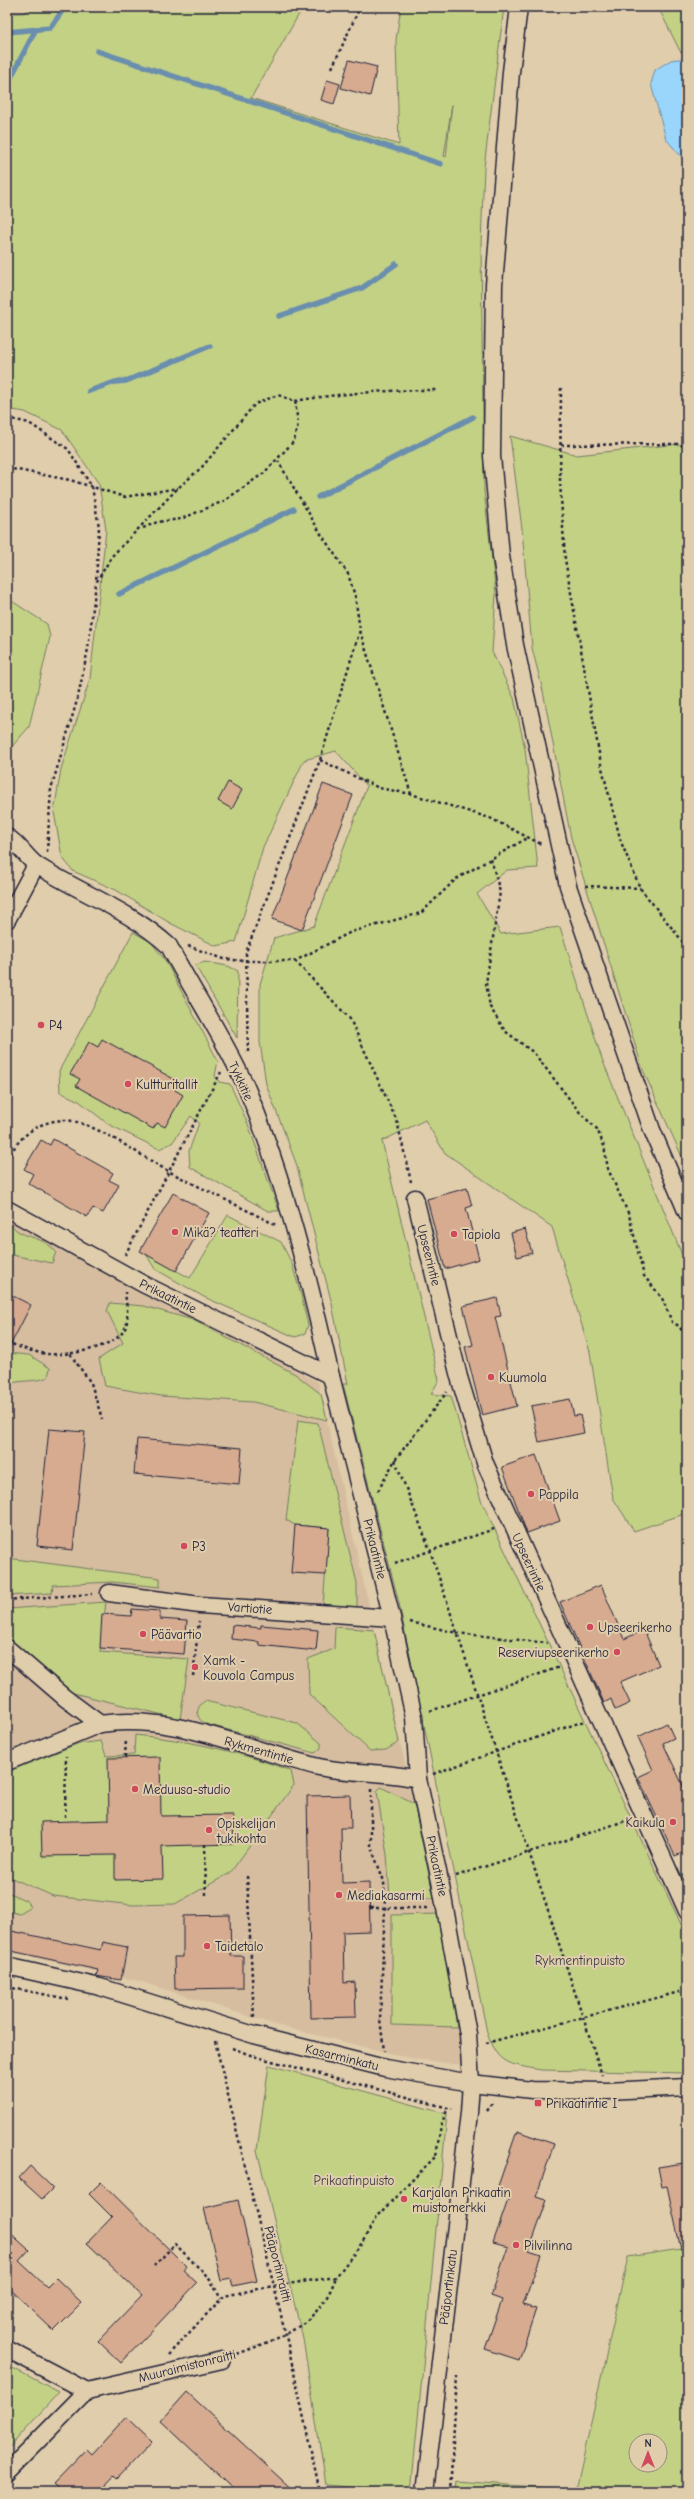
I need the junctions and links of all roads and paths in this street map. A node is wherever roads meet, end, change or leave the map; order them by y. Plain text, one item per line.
1 (360, 7) edge
2 (519, 7) edge
3 (332, 68) dead end
4 (561, 388) dead end
5 (436, 390) dead end
6 (295, 401) junction
7 (7, 418) edge
8 (560, 445) junction
9 (687, 447) edge
10 (278, 460) junction
11 (7, 468) edge
12 (92, 487) junction
13 (178, 488) junction
14 (140, 529) junction
15 (96, 583) junction
16 (360, 630) junction
17 (320, 760) junction
18 (411, 794) junction
19 (7, 837) edge
20 (529, 838) junction
21 (560, 853) junction
22 (492, 859) junction
23 (41, 868) junction
24 (568, 886) junction
25 (640, 888) junction
26 (7, 920) edge
27 (187, 946) dead end
28 (687, 947) edge
29 (295, 960) junction
30 (246, 961) junction
31 (229, 1056) junction
32 (248, 1060) dead end
33 (7, 1158) edge
34 (170, 1172) junction
35 (415, 1198) joint
36 (7, 1209) edge
37 (687, 1213) edge
38 (295, 1234) junction
39 (118, 1270) junction
40 (124, 1290) dead end
41 (687, 1338) edge
42 (7, 1342) edge
43 (70, 1354) junction
44 (331, 1376) junction
45 (459, 1377) junction
46 (102, 1419) dead end
47 (395, 1460) junction
48 (366, 1512) junction
49 (511, 1523) junction
50 (430, 1550) junction
51 (380, 1569) junction
52 (108, 1593) joint
53 (7, 1600) edge
54 (200, 1605) junction
55 (392, 1618) junction
56 (457, 1633) junction
57 (567, 1646) junction
58 (7, 1648) edge
59 (575, 1662) junction
60 (193, 1676) dead end
61 (479, 1696) junction
62 (430, 1711) dead end
63 (599, 1716) junction
64 (100, 1724) junction
65 (66, 1738) junction
66 (496, 1753) junction
67 (7, 1762) edge
68 (371, 1773) junction
69 (418, 1779) junction
70 (644, 1815) junction
71 (65, 1817) dead end
72 (205, 1844) dead end
73 (529, 1852) junction
74 (247, 1876) dead end
75 (440, 1881) junction
76 (206, 1898) dead end
77 (370, 1908) dead end
78 (385, 1908) junction
79 (445, 1908) junction
80 (687, 1911) edge
81 (7, 1966) edge
82 (687, 1990) edge
83 (584, 2019) junction
84 (384, 2034) dead end
85 (254, 2035) junction
86 (215, 2041) dead end
87 (470, 2045) junction
88 (253, 2056) dead end
89 (471, 2083) junction
90 (687, 2087) edge
91 (607, 2091) junction
92 (448, 2108) dead end
93 (154, 2266) dead end
94 (336, 2277) junction
95 (273, 2286) junction
96 (221, 2299) junction
97 (286, 2336) junction
98 (7, 2349) edge
99 (222, 2360) joint
100 (147, 2377) junction
101 (87, 2391) junction
102 (7, 2472) edge
103 (320, 2492) edge
104 (425, 2492) edge

1 - 3 path
2 - 21 street
4 - 8 path
5 - 6 path
6 - 10 path
6 - 13 path
7 - 12 path
8 - 9 path
8 - 25 path
10 - 14 path
10 - 16 path
11 - 12 path
12 - 13 path
12 - 15 path
13 - 14 path
14 - 15 path
15 - 23 path
16 - 17 path
16 - 18 path
17 - 18 path
17 - 30 path
18 - 20 path
19 - 23 street
20 - 21 path
20 - 22 path
21 - 24 street
22 - 29 path
22 - 41 path
23 - 26 street
23 - 31 street, Tykkitie
24 - 25 path
24 - 37 street
25 - 28 path
27 - 30 path
29 - 30 path
29 - 35 path
30 - 32 path
31 - 34 path
31 - 38 street, Tykkitie
33 - 34 path
34 - 38 path
34 - 39 path
35 - 45 street, Upseerintie
36 - 39 street, Prikaatintie
38 - 44 street, Tykkitie
39 - 44 street, Prikaatintie
40 - 43 path
42 - 43 path
43 - 46 path
44 - 48 street, Prikaatintie
45 - 47 path
45 - 49 street, Upseerintie
47 - 48 path
47 - 50 path
48 - 51 street, Prikaatintie
49 - 50 path
49 - 57 street, Upseerintie
50 - 51 path
50 - 56 path
51 - 55 street, Prikaatintie
52 - 53 path
52 - 54 street, Vartiotie
54 - 55 street, Vartiotie
54 - 60 path
55 - 56 path
55 - 69 street, Prikaatintie
56 - 57 path
56 - 61 path
57 - 59 street, Upseerintie
58 - 64 street
59 - 61 path
59 - 63 street, Upseerintie
61 - 62 path
61 - 66 path
63 - 66 path
63 - 70 street, Upseerintie
64 - 65 street, Rykmentintie
64 - 68 street, Rykmentintie
65 - 67 street, Rykmentintie
65 - 71 path
66 - 69 path
66 - 73 path
68 - 69 street, Rykmentintie
68 - 78 path
69 - 75 street, Prikaatintie
70 - 73 path
70 - 80 street, Upseerintie
72 - 76 path
73 - 75 path
73 - 83 path
74 - 85 path
75 - 79 street, Prikaatintie
77 - 78 path
78 - 79 path
78 - 84 path
79 - 87 street, Prikaatintie
81 - 85 street, Kasarminkatu
82 - 83 path
83 - 87 path
83 - 91 path
85 - 88 path
85 - 89 street, Kasarminkatu
86 - 95 path, Pääportinraitti
87 - 89 street, Prikaatintie
89 - 91 street, Kasarminkatu
89 - 104 street, Pääportinkatu
90 - 91 street, Kasarminkatu
92 - 94 path, Muuraimistonraitti
93 - 96 path
94 - 95 path
94 - 97 path, Muuraimistonraitti
95 - 96 path
95 - 97 path, Pääportinraitti
96 - 100 path
97 - 99 path, Muuraimistonraitti
97 - 103 path, Pääportinraitti
98 - 101 street
99 - 100 street, Muuraimistonraitti
100 - 101 street, Muuraimistonraitti
101 - 102 street

